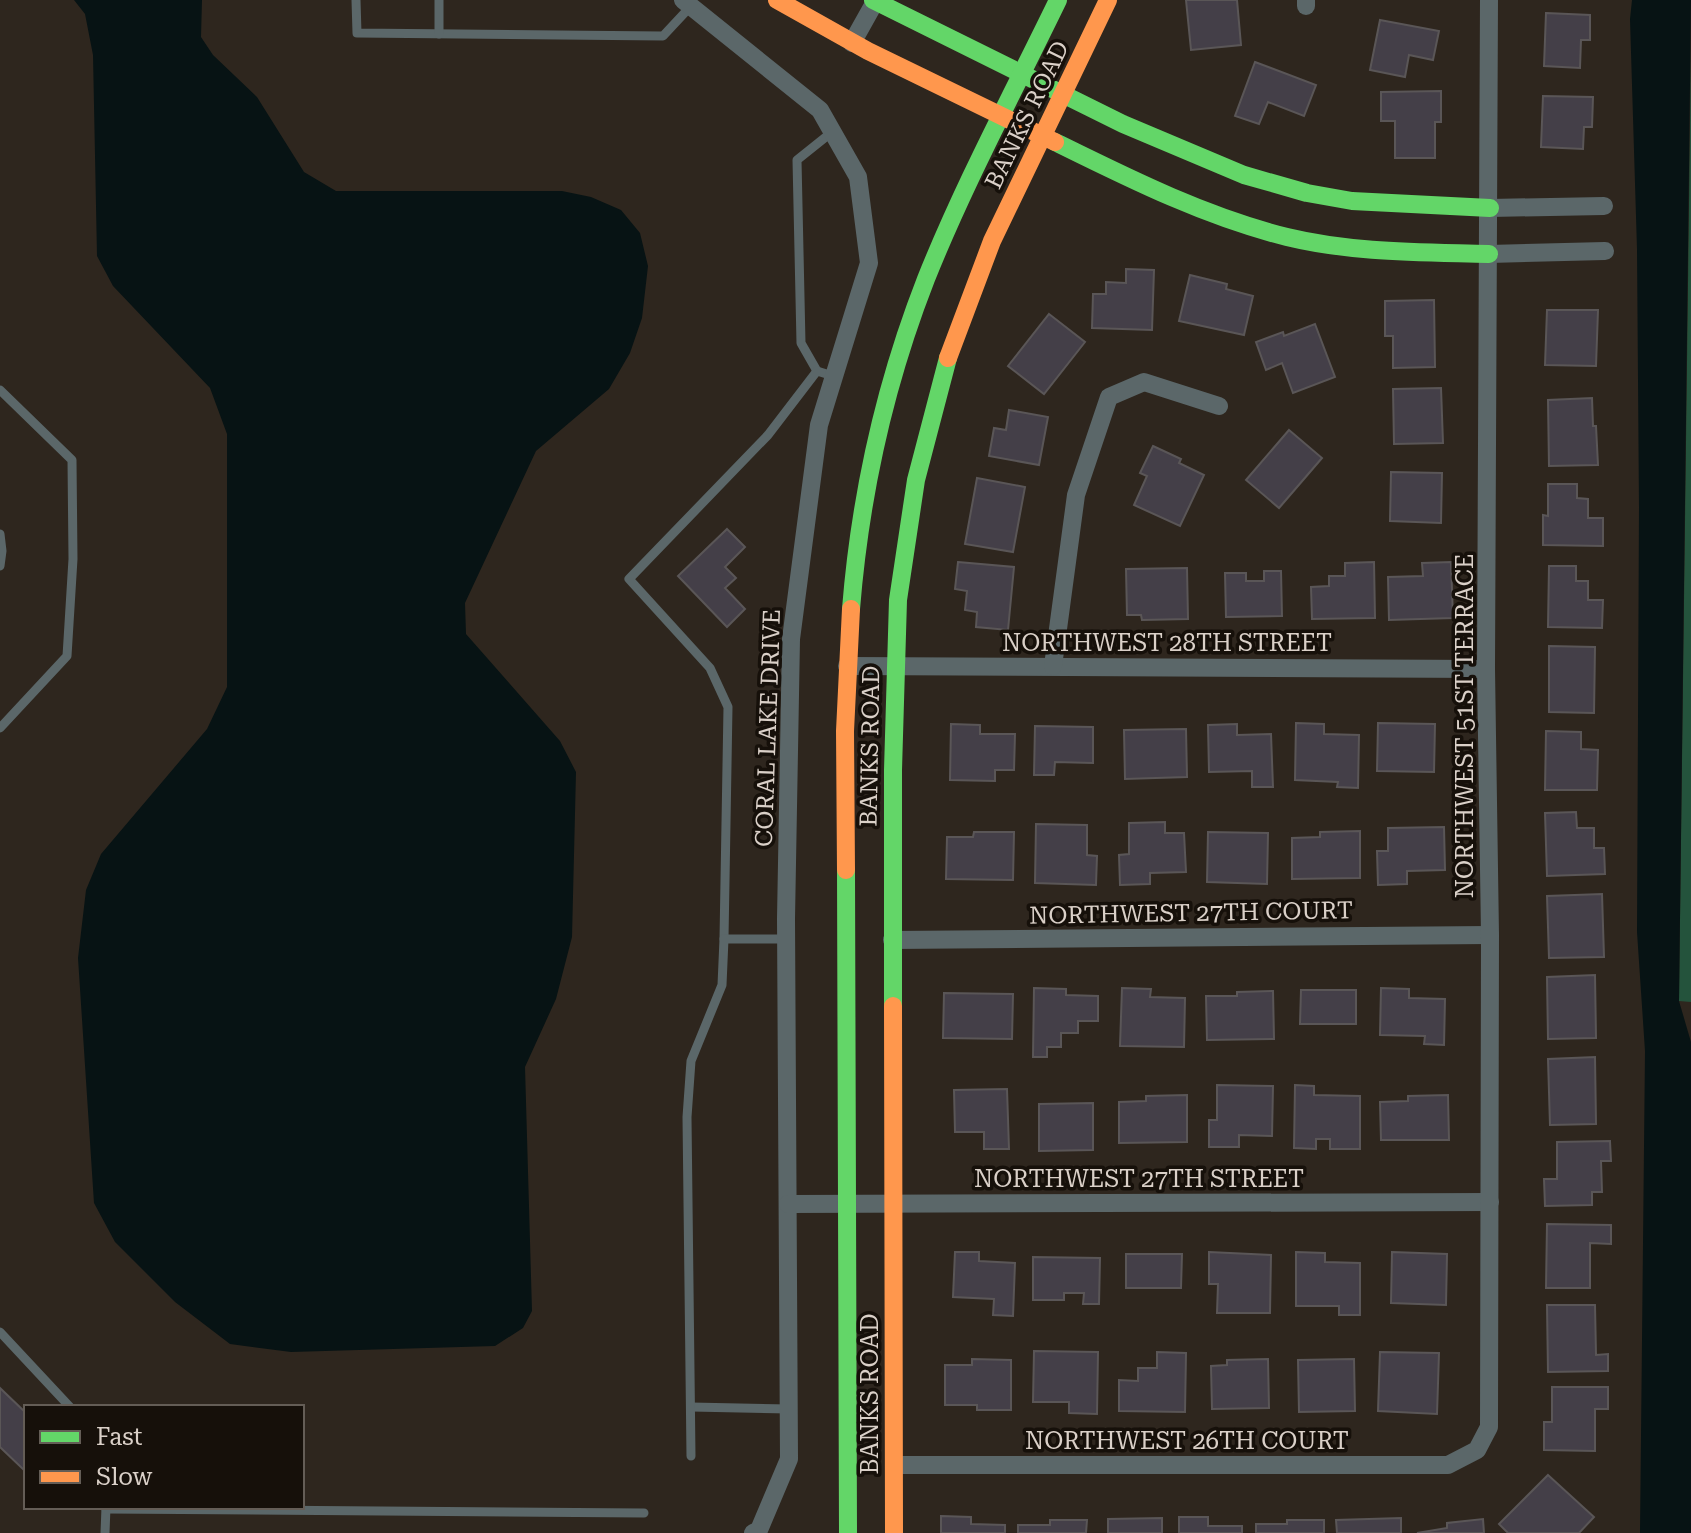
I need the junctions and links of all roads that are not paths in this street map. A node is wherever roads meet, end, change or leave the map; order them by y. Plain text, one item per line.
1 (356, 0) edge
2 (439, 0) edge
3 (777, 0) edge
4 (875, 0) edge
5 (1058, 0) edge
6 (1108, 0) edge
7 (1489, 0) edge
8 (687, 3) edge
9 (439, 34) junction
10 (852, 43) junction
11 (1022, 74) junction
12 (1063, 95) junction
13 (1001, 116) junction
14 (832, 132) junction
15 (1043, 136) junction
16 (1604, 206) dead end
17 (1490, 208) junction
18 (1605, 251) dead end
19 (1489, 254) junction
20 (825, 373) junction
21 (0, 390) edge
22 (1219, 406) dead end
23 (0, 534) edge
24 (0, 566) edge
25 (847, 666) junction
26 (1053, 666) junction
27 (894, 667) junction
28 (1486, 669) junction
29 (0, 728) edge
30 (1490, 935) junction
31 (724, 939) junction
32 (786, 939) junction
33 (892, 940) junction
34 (1490, 1202) junction
35 (894, 1203) junction
36 (788, 1204) junction
37 (847, 1204) junction
38 (0, 1332) edge
39 (68, 1405) edge
40 (691, 1407) junction
41 (789, 1409) junction
42 (1477, 1450) joint
43 (691, 1456) dead end
44 (894, 1465) junction
45 (106, 1509) edge
46 (214, 1509) edge
47 (644, 1513) dead end
48 (105, 1533) edge
49 (753, 1533) edge
50 (848, 1533) edge
51 (894, 1533) edge

1 - 9 lane
2 - 9 lane
3 - 10 street
4 - 10 street
4 - 11 street
5 - 11 street, BANKS ROAD
6 - 12 street, BANKS ROAD
7 - 17 street, NORTHWEST 51ST TERRACE
8 - 9 lane
8 - 14 street, CORAL LAKE DRIVE
10 - 13 street
11 - 12 street
11 - 13 street, BANKS ROAD
12 - 15 street, BANKS ROAD
12 - 17 street
13 - 15 street
13 - 25 street, BANKS ROAD
14 - 20 street, CORAL LAKE DRIVE
14 - 20 lane
15 - 19 street
15 - 27 street, BANKS ROAD
16 - 17 street
17 - 19 street, NORTHWEST 51ST TERRACE
18 - 19 street
19 - 28 street, NORTHWEST 51ST TERRACE
20 - 31 lane
20 - 32 street, CORAL LAKE DRIVE
21 - 29 lane
22 - 26 street
23 - 24 lane
25 - 27 street, NORTHWEST 28TH STREET
25 - 37 street, BANKS ROAD
26 - 27 street, NORTHWEST 28TH STREET
26 - 28 street, NORTHWEST 28TH STREET
27 - 33 street, BANKS ROAD
28 - 30 street, NORTHWEST 51ST TERRACE
30 - 33 street, NORTHWEST 27TH COURT
30 - 34 street, NORTHWEST 51ST TERRACE
31 - 32 lane
31 - 40 lane
32 - 36 street, CORAL LAKE DRIVE
33 - 35 street, BANKS ROAD
34 - 35 street, NORTHWEST 27TH STREET
34 - 42 street, NORTHWEST 51ST TERRACE
35 - 37 street, NORTHWEST 27TH STREET
35 - 44 street, BANKS ROAD
36 - 37 street, NORTHWEST 27TH STREET
36 - 41 street, CORAL LAKE DRIVE
37 - 50 street, BANKS ROAD
38 - 39 lane
40 - 41 lane
40 - 43 lane
41 - 49 street, CORAL LAKE DRIVE
42 - 44 street, NORTHWEST 26TH COURT
44 - 51 street, BANKS ROAD
45 - 48 lane
46 - 47 lane

